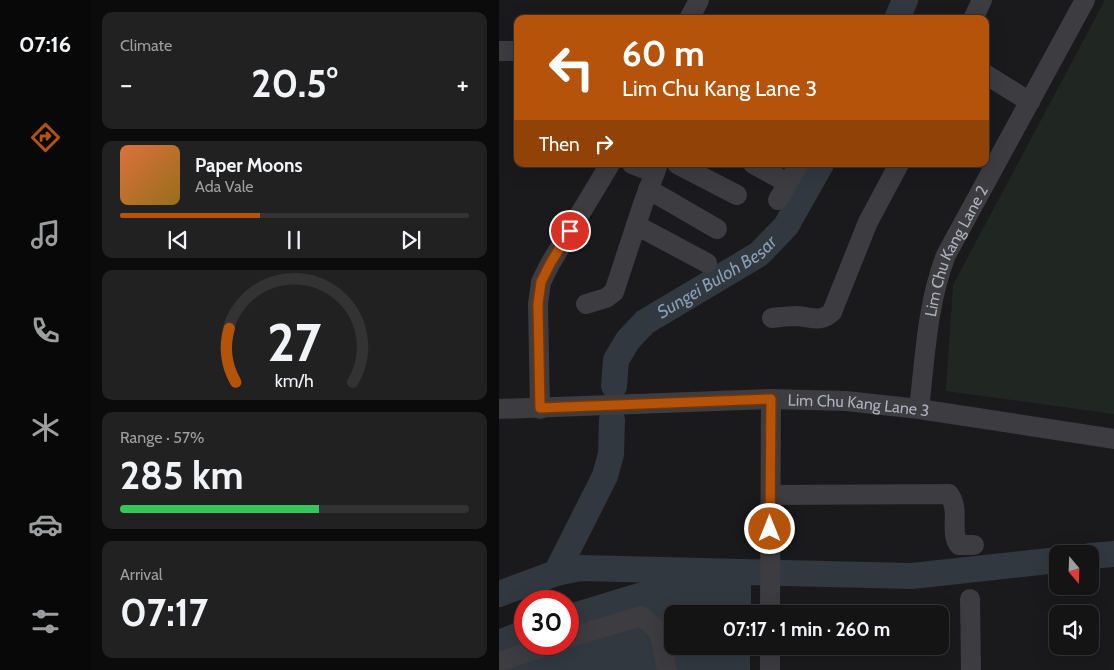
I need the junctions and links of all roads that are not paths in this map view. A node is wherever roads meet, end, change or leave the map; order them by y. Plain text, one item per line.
1 (699, 0) edge
2 (982, 0) edge
3 (1085, 0) edge
4 (691, 15) edge
5 (975, 15) edge
6 (499, 51) edge
7 (514, 51) edge
8 (989, 76) edge
9 (1030, 102) junction
10 (608, 167) edge
11 (638, 167) edge
12 (683, 167) edge
13 (759, 167) edge
14 (797, 167) edge
15 (897, 167) edge
16 (654, 175) edge
17 (788, 183) junction
18 (737, 195) dead end
19 (778, 200) dead end
20 (636, 225) junction
21 (717, 230) dead end
22 (707, 263) dead end
23 (586, 304) dead end
24 (772, 318) dead end
25 (771, 399) junction
26 (540, 408) junction
27 (499, 409) edge
28 (919, 409) junction
29 (1114, 439) edge
30 (771, 495) junction
31 (974, 545) dead end
32 (971, 599) dead end
33 (770, 605) edge
34 (579, 635) edge
35 (519, 655) edge
36 (770, 655) edge
37 (499, 662) edge
38 (667, 670) edge
39 (770, 670) edge
40 (971, 670) edge

1 - 4 street
2 - 5 street
3 - 9 street, Lim Chu Kang Lane 2
6 - 7 street
8 - 9 street
9 - 28 street, Lim Chu Kang Lane 2
10 - 26 street
11 - 16 street
12 - 18 street
13 - 17 street
14 - 17 street
15 - 24 street
16 - 20 street
16 - 21 street
17 - 19 street
20 - 22 street
20 - 23 street
25 - 26 street, Lim Chu Kang Lane 3
25 - 28 street, Lim Chu Kang Lane 3
25 - 30 street
26 - 27 street, Lim Chu Kang Lane 3
28 - 29 street, Lim Chu Kang Lane 3
30 - 31 street
30 - 33 street
32 - 40 street
34 - 38 street
35 - 37 street
36 - 39 street

